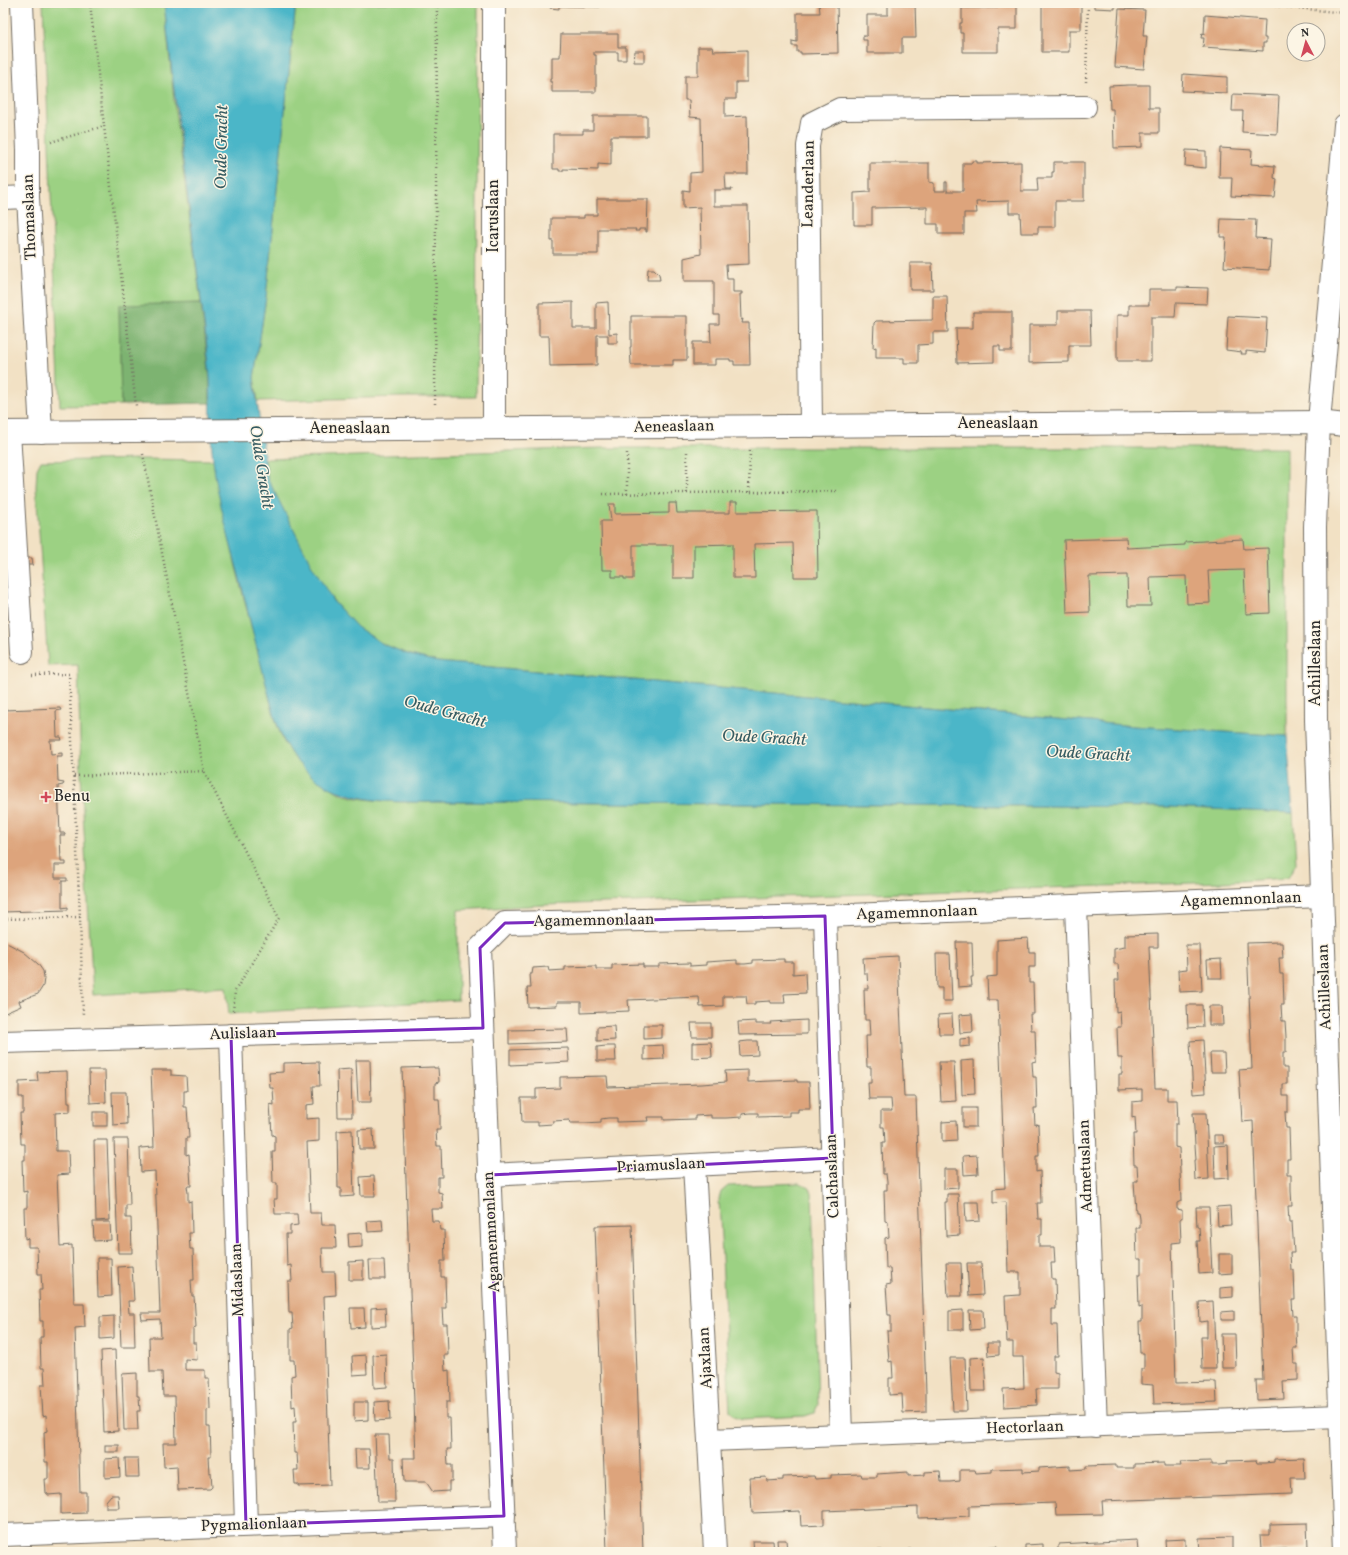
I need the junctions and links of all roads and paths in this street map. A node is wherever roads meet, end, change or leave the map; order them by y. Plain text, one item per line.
1 (22, 3) edge
2 (90, 3) edge
3 (437, 3) edge
4 (494, 3) edge
5 (1088, 3) edge
6 (1247, 3) edge
7 (1345, 13) edge
8 (1085, 107) joint
9 (1345, 125) edge
10 (104, 126) junction
11 (28, 150) junction
12 (28, 197) junction
13 (3, 198) edge
14 (1319, 422) junction
15 (1345, 425) edge
16 (687, 426) junction
17 (751, 426) junction
18 (811, 426) junction
19 (627, 427) junction
20 (494, 428) junction
21 (435, 429) junction
22 (139, 431) junction
23 (6, 432) edge
24 (41, 432) junction
25 (838, 491) dead end
26 (749, 492) junction
27 (687, 493) junction
28 (603, 494) dead end
29 (627, 494) junction
30 (22, 652) joint
31 (204, 771) junction
32 (74, 776) junction
33 (1322, 896) junction
34 (1076, 907) junction
35 (825, 916) junction
36 (80, 917) junction
37 (3, 919) edge
38 (483, 1028) junction
39 (231, 1034) junction
40 (84, 1039) junction
41 (3, 1042) edge
42 (1338, 1131) edge
43 (833, 1158) junction
44 (694, 1165) junction
45 (489, 1175) junction
46 (1340, 1416) junction
47 (1096, 1426) junction
48 (841, 1435) junction
49 (710, 1440) junction
50 (504, 1516) junction
51 (246, 1525) junction
52 (3, 1535) edge
53 (506, 1552) edge
54 (716, 1552) edge
55 (1345, 1552) edge

1 - 11 street, Thomaslaan
2 - 10 path
3 - 21 path
4 - 20 street, Icaruslaan
5 - 8 path
6 - 7 path
8 - 18 street, Leanderlaan
9 - 14 street, Achilleslaan
10 - 11 path
10 - 22 path
11 - 12 street, Thomaslaan
12 - 13 street
12 - 24 street, Thomaslaan
14 - 15 street, Aeneaslaan
14 - 18 street, Aeneaslaan
14 - 33 street, Achilleslaan
16 - 17 street, Aeneaslaan
16 - 19 street, Aeneaslaan
16 - 27 path
17 - 18 street, Aeneaslaan
17 - 26 path
19 - 20 street, Aeneaslaan
19 - 29 path
20 - 21 street, Aeneaslaan
21 - 22 street, Aeneaslaan
22 - 24 street, Aeneaslaan
22 - 31 path
23 - 24 street, Aeneaslaan
23 - 30 street
25 - 26 path
26 - 27 path
27 - 29 path
28 - 29 path
30 - 32 path
31 - 32 path
31 - 39 path
32 - 36 path
33 - 34 street, Agamemnonlaan
33 - 42 street, Achilleslaan
34 - 35 street, Agamemnonlaan
34 - 47 street, Admetuslaan
35 - 38 street, Agamemnonlaan
35 - 43 street, Calchaslaan
36 - 37 path
36 - 40 path
38 - 39 street, Aulislaan
38 - 45 street, Agamemnonlaan
39 - 40 street, Aulislaan
39 - 51 street, Midaslaan
40 - 41 street, Aulislaan
42 - 46 street, Achilleslaan
43 - 44 street, Priamuslaan
43 - 48 street, Calchaslaan
44 - 45 street, Priamuslaan
44 - 49 street, Ajaxlaan
45 - 50 street, Agamemnonlaan
46 - 47 street, Hectorlaan
46 - 55 street, Achilleslaan
47 - 48 street, Hectorlaan
48 - 49 street, Hectorlaan
49 - 54 street, Ajaxlaan
50 - 51 street, Pygmalionlaan
50 - 53 street, Agamemnonlaan
51 - 52 street, Pygmalionlaan

